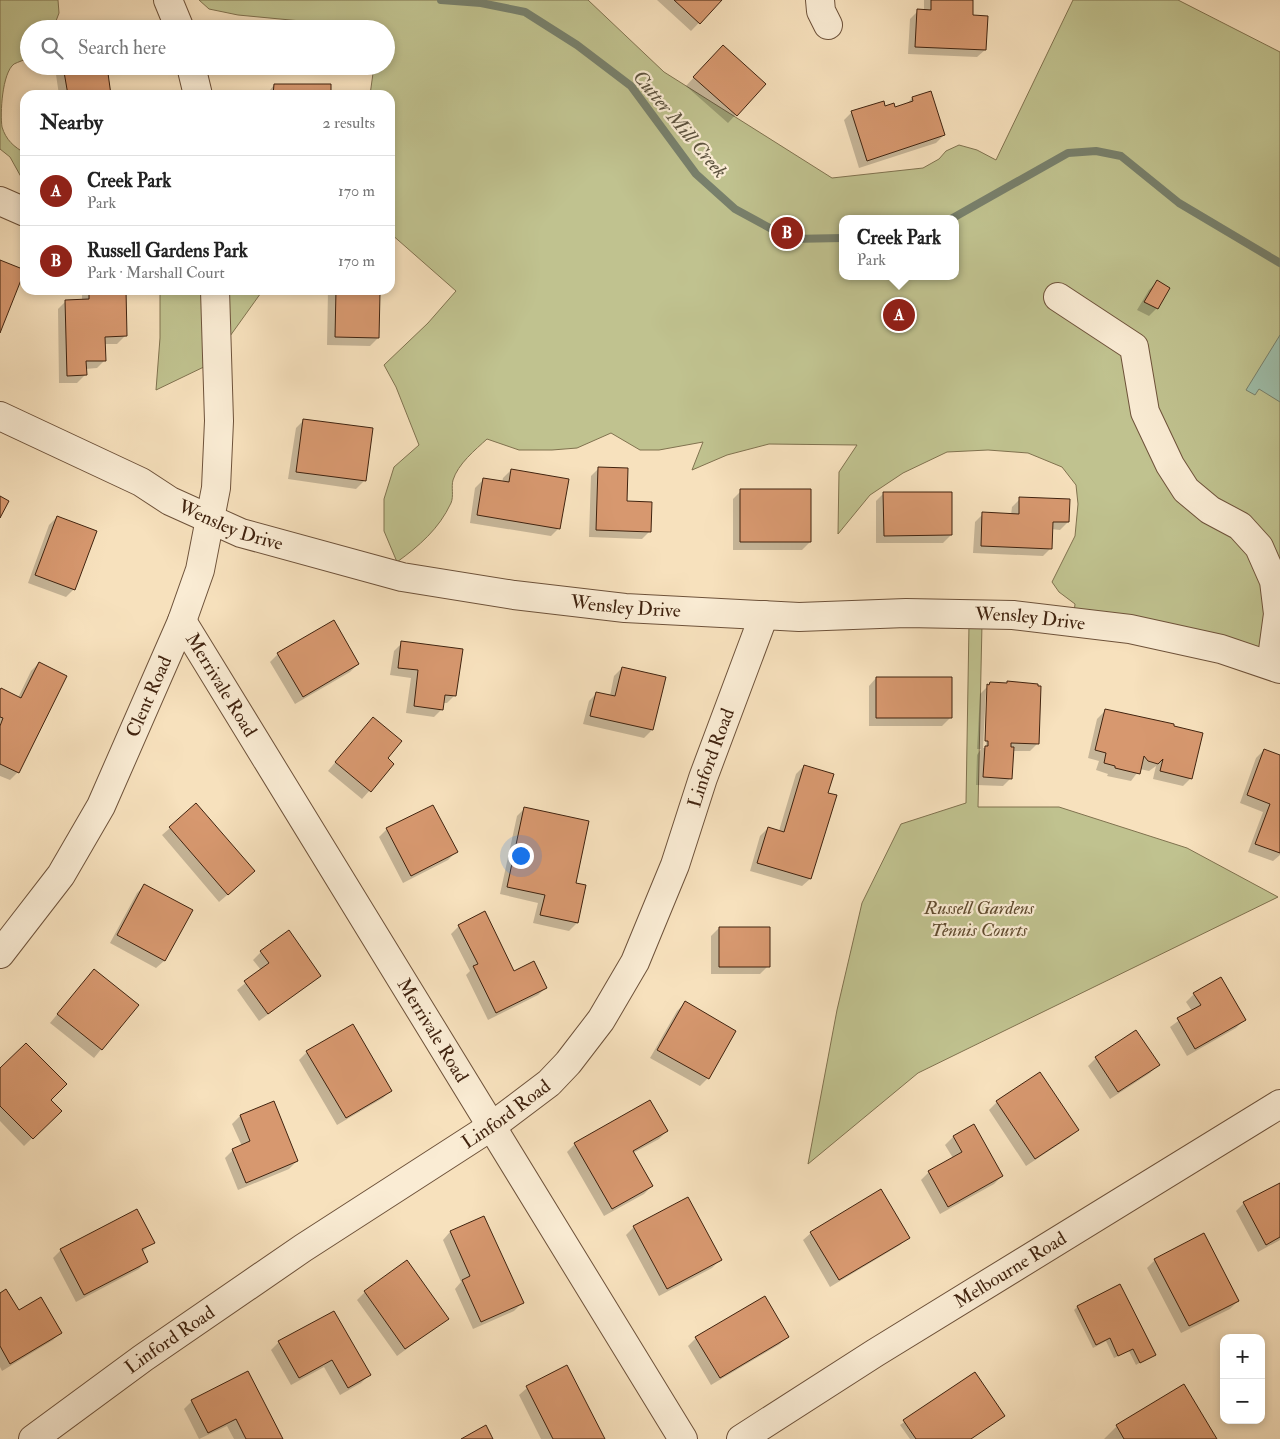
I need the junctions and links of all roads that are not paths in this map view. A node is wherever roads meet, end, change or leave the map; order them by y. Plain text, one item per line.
1 (168, 0) edge
2 (176, 20) edge
3 (193, 75) edge
4 (197, 90) edge
5 (0, 201) edge
6 (20, 210) edge
7 (215, 295) edge
8 (1058, 297) dead end
9 (0, 416) edge
10 (210, 519) junction
11 (764, 615) junction
12 (182, 621) junction
13 (1275, 667) edge
14 (0, 954) edge
15 (1280, 1104) edge
16 (492, 1126) junction
17 (33, 1439) edge
18 (683, 1439) edge
19 (741, 1439) edge

1 - 2 street
3 - 4 street
5 - 6 street
7 - 10 street, Clent Road
8 - 13 street
9 - 10 street, Wensley Drive
10 - 11 street, Wensley Drive
10 - 12 street, Clent Road
11 - 13 street, Wensley Drive
11 - 16 street, Linford Road
12 - 14 street, Clent Road
12 - 16 street, Merrivale Road
15 - 19 street, Melbourne Road
16 - 17 street, Linford Road
16 - 18 street, Merrivale Road

